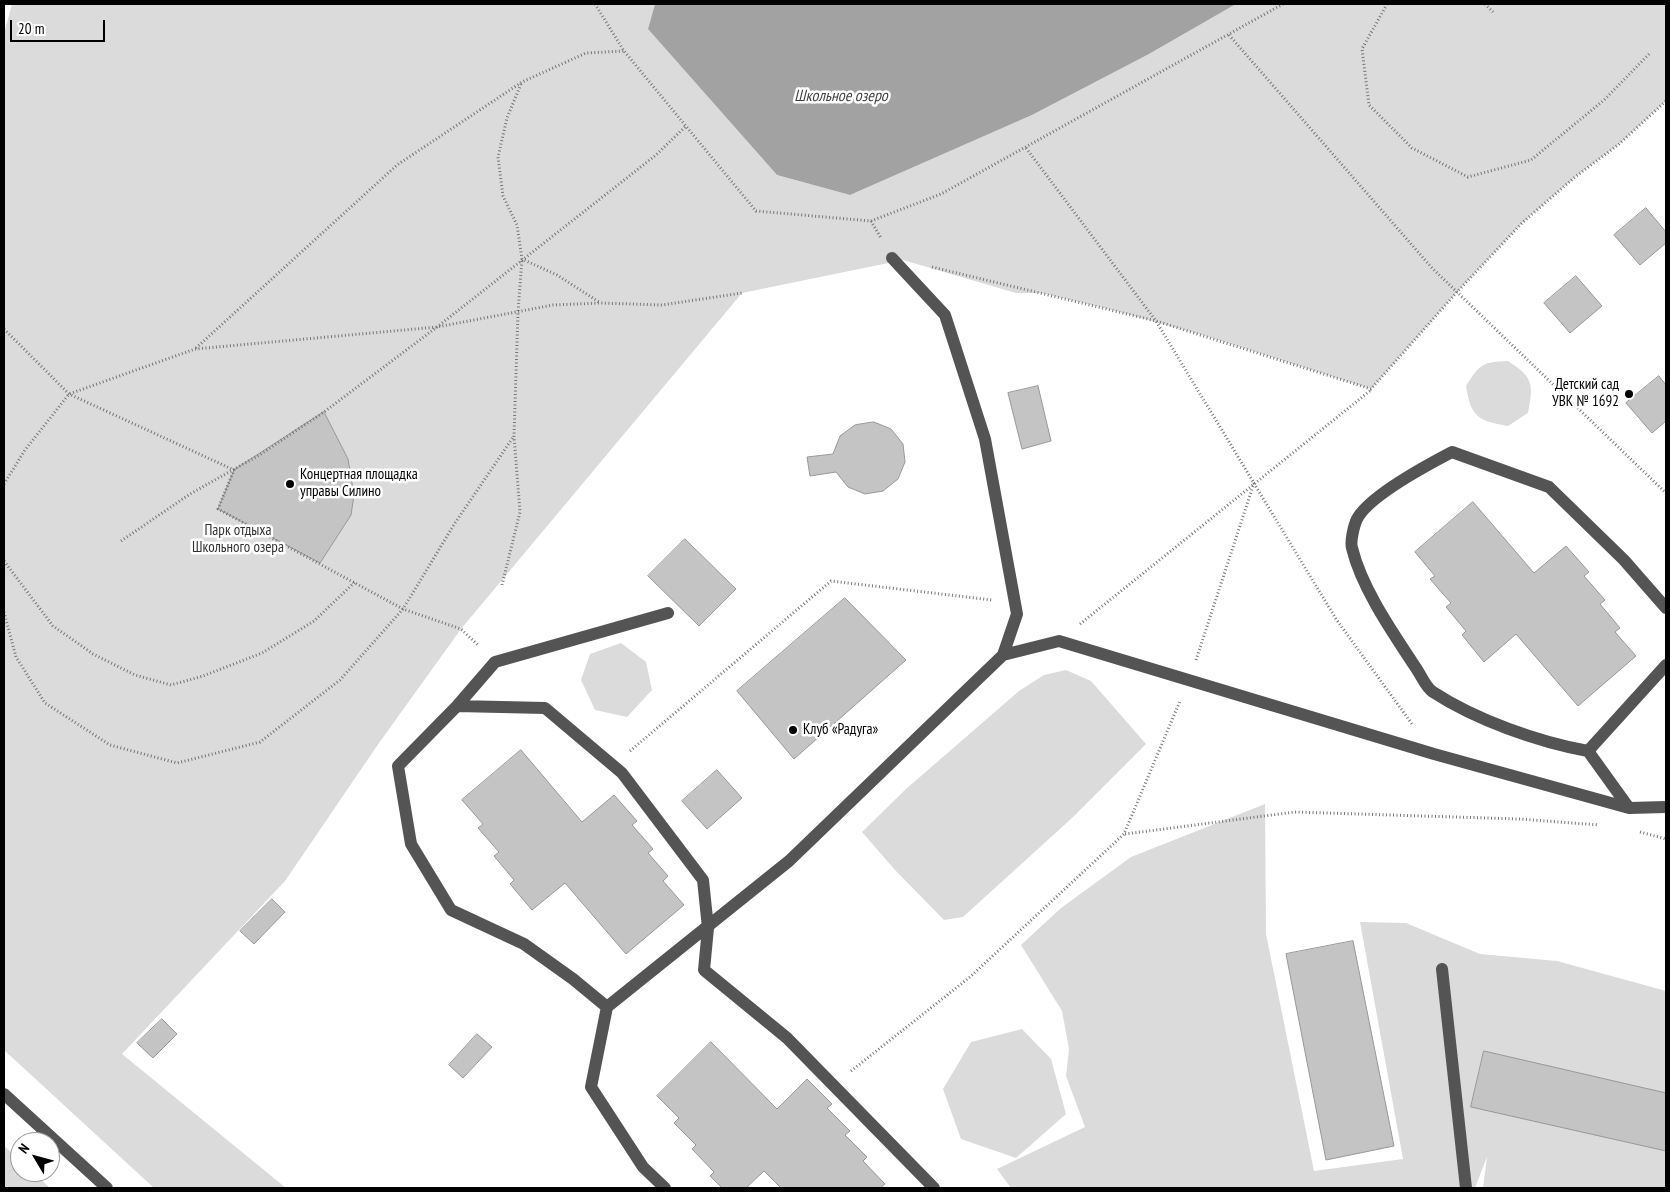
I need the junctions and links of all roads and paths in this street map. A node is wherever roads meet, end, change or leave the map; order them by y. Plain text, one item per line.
1 (595, 4) edge
2 (1284, 4) edge
3 (1387, 4) edge
4 (1486, 4) edge
5 (1493, 12) dead end
6 (1230, 35) junction
7 (624, 51) junction
8 (1650, 53) dead end
9 (522, 82) junction
10 (1666, 101) edge
11 (686, 126) junction
12 (1026, 148) junction
13 (871, 221) junction
14 (892, 258) joint
15 (522, 259) junction
16 (931, 267) dead end
17 (1457, 292) junction
18 (742, 293) dead end
19 (600, 303) junction
20 (518, 312) junction
21 (1156, 320) junction
22 (437, 327) junction
23 (4, 329) edge
24 (196, 348) junction
25 (1371, 389) junction
26 (69, 394) junction
27 (514, 436) junction
28 (234, 470) junction
29 (4, 484) edge
30 (1254, 484) junction
31 (1666, 493) edge
32 (121, 541) dead end
33 (4, 562) edge
34 (355, 582) junction
35 (502, 585) dead end
36 (1015, 603) junction
37 (1666, 608) edge
38 (403, 609) junction
39 (4, 612) edge
40 (668, 613) dead end
41 (1059, 641) junction
42 (1003, 655) junction
43 (495, 662) junction
44 (1666, 665) edge
45 (1190, 680) junction
46 (458, 706) junction
47 (1588, 751) junction
48 (1434, 754) junction
49 (613, 765) junction
50 (1666, 806) edge
51 (1629, 808) junction
52 (1606, 826) dead end
53 (1633, 830) dead end
54 (1124, 834) junction
55 (1666, 839) edge
56 (708, 928) junction
57 (1442, 969) dead end
58 (607, 1007) junction
59 (832, 1085) junction
60 (4, 1094) edge
61 (107, 1188) edge
62 (665, 1188) edge
63 (934, 1188) edge
64 (1466, 1188) edge

1 - 7 path
2 - 6 path
3 - 8 path
4 - 5 path
6 - 12 path
6 - 17 path
7 - 9 path
7 - 11 path
9 - 15 path
9 - 24 path
10 - 17 path
11 - 13 path
11 - 15 path
12 - 13 path
12 - 21 path
13 - 14 path
14 - 36 street
15 - 19 path
15 - 20 path
15 - 22 path
16 - 21 path
17 - 25 path
17 - 31 path
18 - 19 path
19 - 20 path
20 - 22 path
20 - 27 path
21 - 25 path
21 - 30 path
22 - 24 path
22 - 28 path
23 - 26 path
24 - 26 path
25 - 30 path
26 - 28 path
26 - 29 path
27 - 35 path
27 - 38 path
28 - 32 path
28 - 34 path
30 - 41 path
30 - 45 path
30 - 48 path
33 - 34 path
34 - 38 path
36 - 42 street
36 - 49 path
37 - 47 street
38 - 39 path
38 - 43 path
40 - 43 street
41 - 42 street
41 - 45 street
42 - 56 street
43 - 46 street
44 - 47 street
45 - 48 street
45 - 54 path
46 - 49 street
46 - 58 street
47 - 51 street
48 - 51 street
49 - 56 street
50 - 51 street
52 - 54 path
53 - 55 path
54 - 59 path
56 - 58 street
56 - 59 street
57 - 64 street
58 - 62 street
59 - 63 street
60 - 61 street

